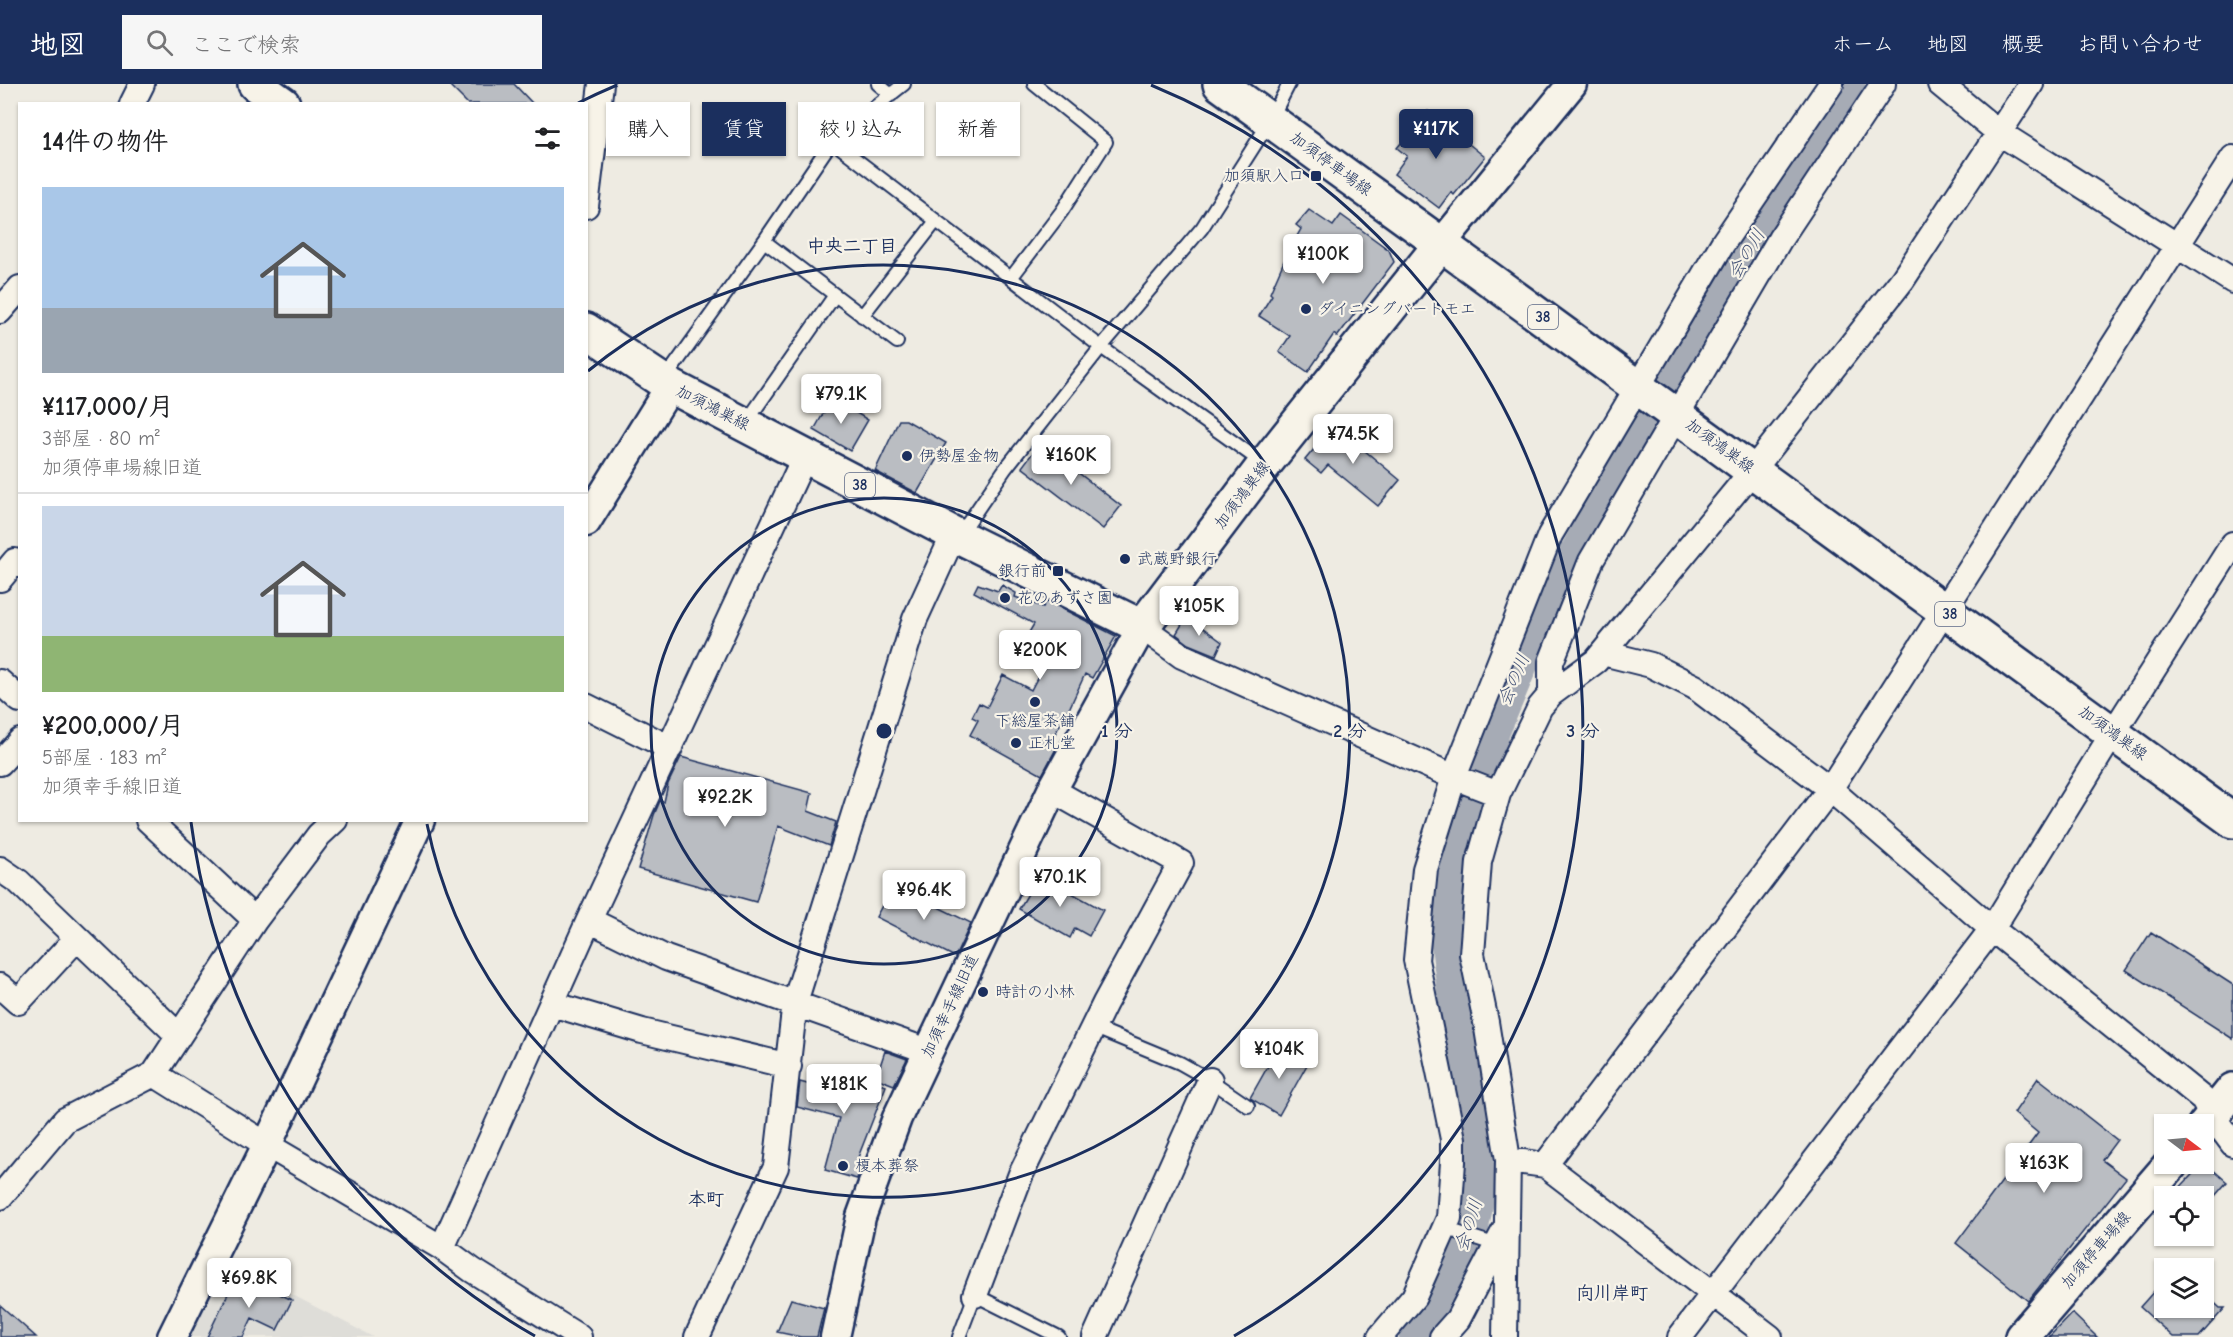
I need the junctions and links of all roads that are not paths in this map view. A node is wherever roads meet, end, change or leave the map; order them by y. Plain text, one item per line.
1 (142, 84) edge
2 (255, 84) edge
3 (601, 84) edge
4 (878, 84) edge
5 (904, 84) edge
6 (1034, 84) edge
7 (1220, 84) edge
8 (1288, 84) edge
9 (1572, 84) edge
10 (1831, 84) edge
11 (1883, 84) edge
12 (1940, 84) edge
13 (2031, 84) edge
14 (891, 95) junction
15 (133, 102) edge
16 (280, 102) edge
17 (882, 102) edge
18 (1269, 121) junction
19 (1998, 132) junction
20 (822, 156) edge
21 (852, 156) edge
22 (2233, 158) edge
23 (588, 190) edge
24 (936, 221) junction
25 (764, 241) junction
26 (1442, 244) junction
27 (2178, 246) junction
28 (1011, 278) junction
29 (2233, 281) edge
30 (18, 290) edge
31 (835, 295) junction
32 (0, 311) edge
33 (862, 316) junction
34 (588, 331) edge
35 (897, 342) dead end
36 (1101, 347) junction
37 (667, 384) junction
38 (1657, 400) junction
39 (745, 424) junction
40 (805, 456) junction
41 (1265, 464) junction
42 (1753, 470) junction
43 (588, 519) edge
44 (954, 534) junction
45 (2233, 544) edge
46 (18, 563) edge
47 (0, 579) edge
48 (1945, 610) junction
49 (1142, 627) junction
50 (1603, 653) junction
51 (0, 682) edge
52 (1551, 694) junction
53 (18, 698) edge
54 (588, 707) edge
55 (2113, 733) junction
56 (18, 743) edge
57 (670, 748) junction
58 (0, 763) edge
59 (1454, 777) junction
60 (1830, 789) junction
61 (1052, 790) junction
62 (1498, 794) junction
63 (2233, 821) edge
64 (150, 822) edge
65 (333, 822) edge
66 (419, 822) edge
67 (0, 869) edge
68 (255, 920) junction
69 (589, 920) junction
70 (1992, 929) junction
71 (77, 938) junction
72 (0, 986) edge
73 (795, 1002) junction
74 (552, 1004) junction
75 (1094, 1027) junction
76 (179, 1036) junction
77 (928, 1051) junction
78 (789, 1066) junction
79 (154, 1074) junction
80 (1210, 1080) junction
81 (2233, 1090) edge
82 (1248, 1106) dead end
83 (2206, 1114) edge
84 (2214, 1114) edge
85 (2214, 1127) edge
86 (2233, 1144) edge
87 (267, 1145) junction
88 (1508, 1160) junction
89 (1545, 1165) junction
90 (2162, 1174) edge
91 (0, 1197) edge
92 (1444, 1228) junction
93 (1501, 1236) junction
94 (442, 1248) junction
95 (1712, 1293) junction
96 (975, 1296) junction
97 (172, 1337) edge
98 (579, 1337) edge
99 (697, 1337) edge
100 (835, 1337) edge
101 (959, 1337) edge
102 (1059, 1337) edge
103 (1095, 1337) edge
104 (1380, 1337) edge
105 (1442, 1337) edge
106 (1505, 1337) edge
107 (1680, 1337) edge
108 (1770, 1337) edge
109 (2022, 1337) edge

1 - 15 street
2 - 16 main road
3 - 23 street
4 - 14 lane
5 - 14 lane
6 - 28 lane
7 - 18 main road, 加須停車場線
8 - 18 lane
9 - 26 street
10 - 38 street
11 - 38 street
12 - 19 street
13 - 19 street
14 - 17 lane
18 - 26 main road, 加須停車場線
18 - 36 lane
19 - 27 street
19 - 42 street
20 - 25 lane
21 - 24 lane
22 - 27 street
24 - 28 lane
24 - 33 lane
25 - 31 lane
25 - 37 lane
26 - 38 main road, 加須鴻巣線 / 38
26 - 41 main road, 加須鴻巣線
27 - 29 street
27 - 48 street
28 - 36 lane
30 - 32 street
31 - 33 lane
31 - 39 lane
33 - 35 lane
34 - 37 main road, 加須鴻巣線 / 38
36 - 41 lane
36 - 44 lane
37 - 39 main road, 加須鴻巣線 / 38
37 - 43 street
38 - 42 main road, 加須鴻巣線 / 38
38 - 52 street
38 - 59 street
39 - 40 main road, 加須鴻巣線 / 38
40 - 44 main road, 加須鴻巣線 / 38
40 - 57 street
41 - 49 main road, 加須鴻巣線
42 - 48 main road, 加須鴻巣線 / 38
42 - 50 street
44 - 49 main road, 加須鴻巣線 / 38
44 - 73 street
45 - 55 street
46 - 47 street
48 - 55 main road, 加須鴻巣線 / 38
48 - 60 street
49 - 59 street
49 - 61 street, 加須幸手線旧道
50 - 52 street
50 - 60 street
51 - 53 street
52 - 62 street
54 - 57 street
55 - 63 main road, 加須鴻巣線 / 38
55 - 70 street
56 - 58 street
57 - 69 street
59 - 62 street
59 - 92 street
60 - 70 street
60 - 89 street
61 - 75 street
61 - 77 street, 加須幸手線旧道
62 - 88 street
64 - 68 street
65 - 68 street
66 - 87 street
67 - 71 street
68 - 76 street
69 - 73 street
69 - 74 street
70 - 83 street
70 - 95 street
71 - 72 street
71 - 76 street
73 - 77 street
73 - 78 street
74 - 78 street
74 - 94 street
75 - 80 lane
75 - 96 street
76 - 79 street
77 - 100 street, 加須幸手線旧道
78 - 99 street
79 - 87 street
79 - 91 street
80 - 82 lane
80 - 103 street
81 - 84 main road
85 - 86 street
87 - 94 street
87 - 97 street
88 - 89 street
88 - 93 street
89 - 95 street
90 - 109 main road, 加須停車場線
92 - 93 lane
92 - 104 street
93 - 105 street
93 - 106 street
94 - 98 street
95 - 107 street
95 - 108 street
96 - 101 lane
96 - 102 lane

